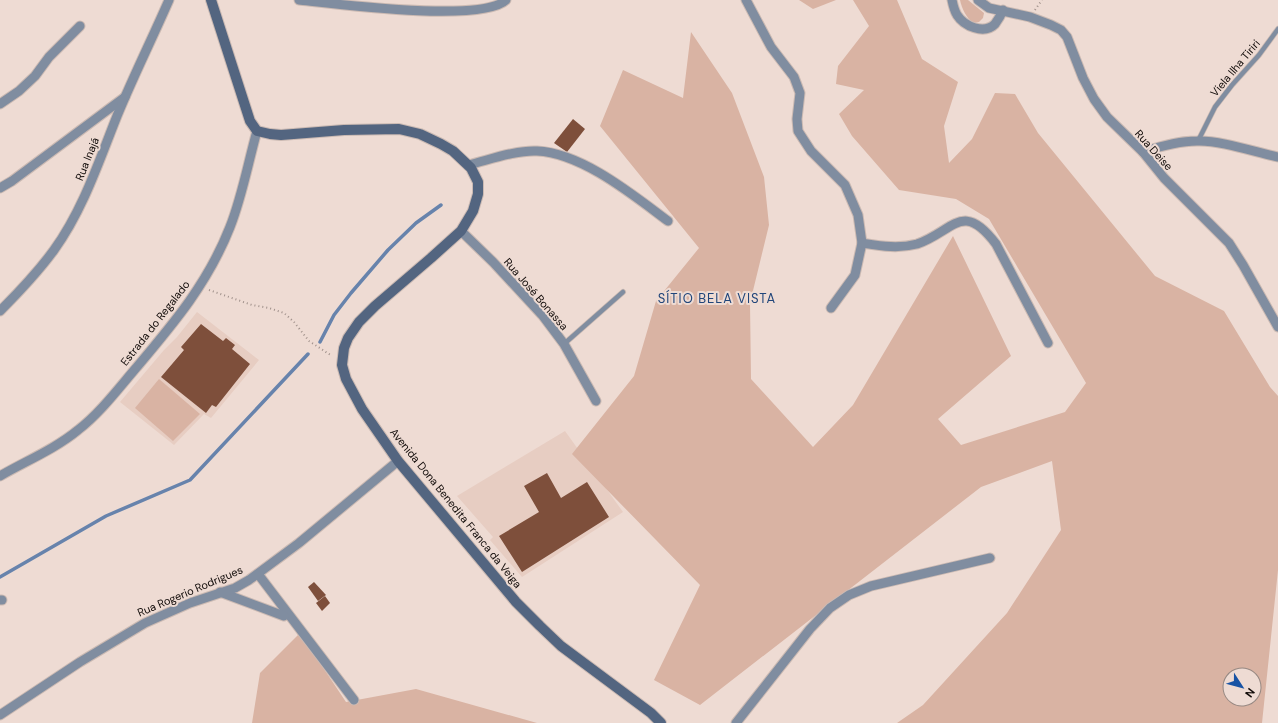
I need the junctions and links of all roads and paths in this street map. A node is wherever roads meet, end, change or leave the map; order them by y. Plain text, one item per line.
1 (169, 0) edge
2 (211, 0) edge
3 (299, 0) edge
4 (506, 0) edge
5 (746, 0) edge
6 (952, 0) edge
7 (978, 0) edge
8 (1003, 10) junction
9 (80, 26) dead end
10 (1278, 30) edge
11 (125, 97) junction
12 (0, 104) edge
13 (257, 131) junction
14 (1198, 141) junction
15 (1143, 152) junction
16 (1278, 157) edge
17 (468, 165) junction
18 (0, 188) edge
19 (668, 221) dead end
20 (461, 231) junction
21 (862, 243) junction
22 (200, 287) junction
23 (623, 292) dead end
24 (831, 308) dead end
25 (0, 311) edge
26 (1278, 327) edge
27 (1048, 343) dead end
28 (564, 344) junction
29 (343, 360) junction
30 (596, 401) dead end
31 (398, 461) junction
32 (0, 476) edge
33 (990, 558) dead end
34 (258, 574) junction
35 (220, 592) junction
36 (284, 616) dead end
37 (354, 700) dead end
38 (0, 715) edge
39 (661, 723) edge
40 (736, 723) edge

1 - 11 street, Rua Inajá
2 - 13 main road
3 - 4 street
5 - 21 street
6 - 8 street
7 - 8 street, Rua Deise
8 - 15 street, Rua Deise
9 - 12 street
10 - 14 lane, Viela Ilha Tiriri
11 - 18 street
11 - 25 street, Rua Inajá
13 - 17 main road, Avenida Dona Benedita Franca da Veiga
13 - 22 street, Estrada do Regalado
14 - 15 street
14 - 16 street
15 - 26 street, Rua Deise
17 - 19 street
17 - 20 main road, Avenida Dona Benedita Franca da Veiga
20 - 28 street, Rua José Bonassa
20 - 29 main road, Avenida Dona Benedita Franca da Veiga
21 - 24 street
21 - 27 street
22 - 29 path
22 - 32 street, Estrada do Regalado
23 - 28 lane
28 - 30 street, Rua José Bonassa
29 - 31 main road, Avenida Dona Benedita Franca da Veiga
31 - 34 street, Rua Rogerio Rodrigues
31 - 39 main road, Avenida Dona Benedita Franca da Veiga
33 - 40 street
34 - 35 street, Rua Rogerio Rodrigues
34 - 37 street
35 - 36 street
35 - 38 street, Rua Rogerio Rodrigues

